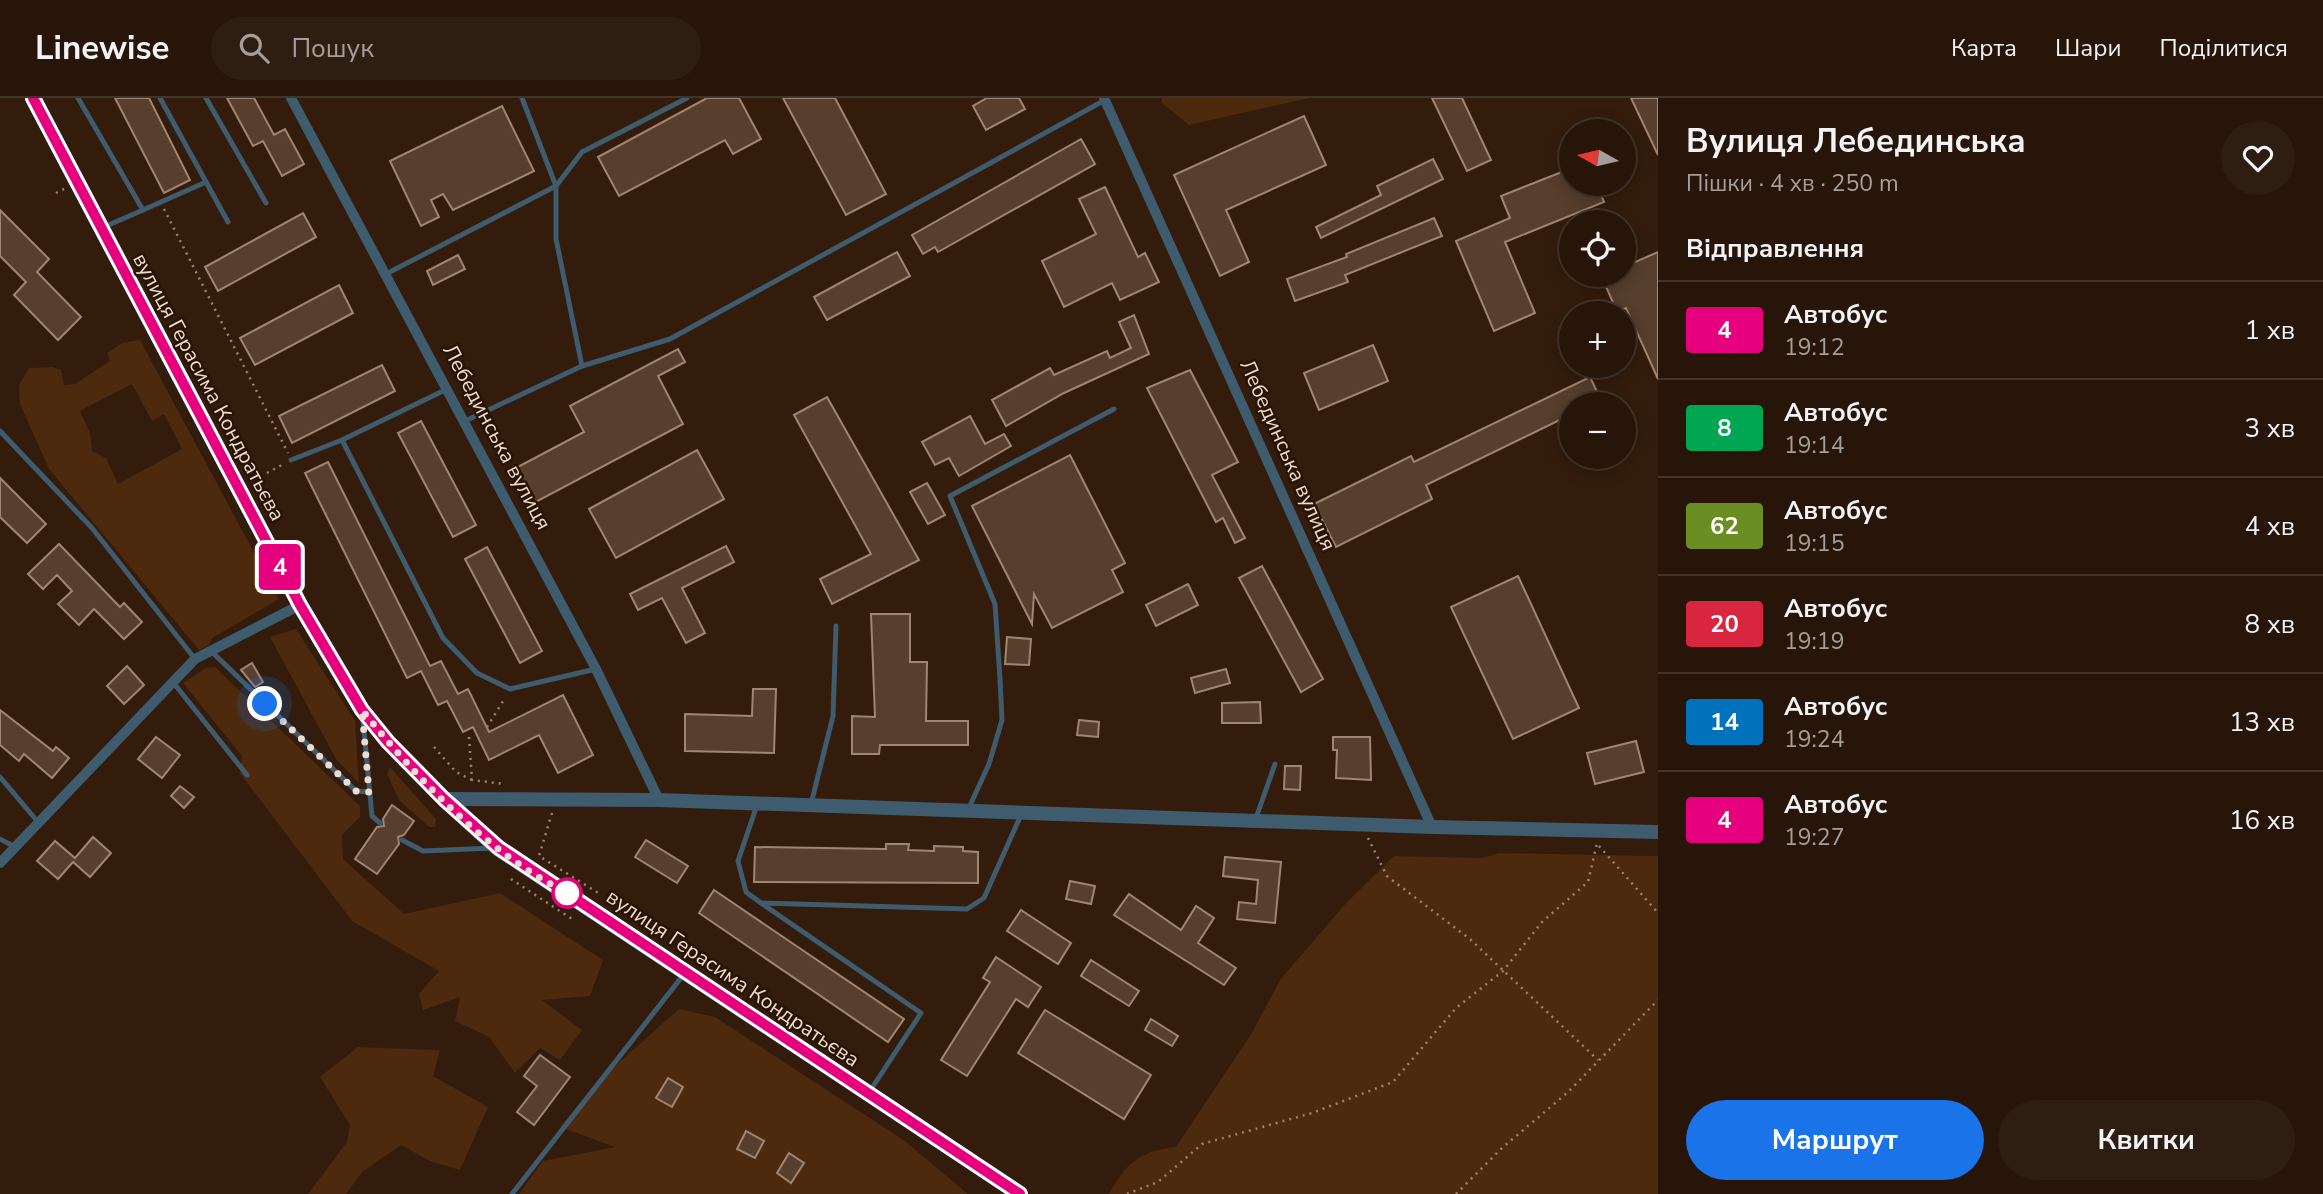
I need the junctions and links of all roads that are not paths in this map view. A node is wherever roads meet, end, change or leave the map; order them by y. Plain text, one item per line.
1 (33, 98) edge
2 (78, 98) edge
3 (160, 98) edge
4 (206, 98) edge
5 (291, 98) edge
6 (522, 98) edge
7 (687, 98) edge
8 (1106, 99) edge
9 (206, 182) junction
10 (556, 186) junction
11 (266, 203) dead end
12 (143, 210) junction
13 (228, 222) dead end
14 (102, 228) junction
15 (386, 274) junction
16 (582, 366) junction
17 (447, 389) junction
18 (1114, 409) dead end
19 (465, 421) junction
20 (0, 431) edge
21 (342, 440) junction
22 (291, 460) road end
23 (300, 605) junction
24 (836, 626) dead end
25 (211, 651) junction
26 (195, 659) junction
27 (596, 669) junction
28 (172, 681) junction
29 (362, 710) junction
30 (1275, 764) dead end
31 (247, 775) dead end
32 (0, 777) edge
33 (369, 792) junction
34 (444, 799) junction
35 (659, 800) junction
36 (758, 802) junction
37 (811, 804) junction
38 (968, 810) junction
39 (1023, 812) junction
40 (1255, 821) junction
41 (38, 822) junction
42 (380, 823) dead end
43 (1432, 827) junction
44 (1658, 832) edge
45 (0, 839) edge
46 (402, 840) dead end
47 (15, 847) junction
48 (499, 848) junction
49 (0, 863) edge
50 (761, 903) junction
51 (686, 972) junction
52 (868, 1094) junction
53 (512, 1194) edge
54 (1020, 1194) edge

1 - 14 main road, вулиця Герасима Кондратьєва
2 - 12 lane
3 - 9 lane
4 - 11 lane
5 - 15 street, Лебединська вулиця
6 - 10 lane
7 - 10 lane
8 - 16 lane
8 - 43 street, Лебединська вулиця
9 - 12 lane
9 - 13 lane
10 - 15 lane
10 - 16 lane
12 - 14 lane
14 - 23 main road, вулиця Герасима Кондратьєва
15 - 17 street, Лебединська вулиця
16 - 19 lane
17 - 19 street, Лебединська вулиця
17 - 21 lane
18 - 38 lane
19 - 27 street, Лебединська вулиця
20 - 26 lane
21 - 22 lane
21 - 27 lane
23 - 25 street
23 - 29 main road, вулиця Герасима Кондратьєва
24 - 37 lane
25 - 26 street
25 - 33 lane
26 - 28 street
27 - 35 street, Лебединська вулиця
28 - 31 lane
28 - 41 street
29 - 33 lane
29 - 34 main road, вулиця Герасима Кондратьєва
30 - 40 lane
32 - 41 lane
33 - 42 lane
34 - 35 street
34 - 48 main road, вулиця Герасима Кондратьєва
35 - 36 street
36 - 37 street
36 - 50 lane
37 - 38 street
38 - 39 street
39 - 40 street
39 - 50 lane
40 - 43 street
41 - 47 street
43 - 44 street
45 - 47 lane
46 - 48 lane
47 - 49 street
48 - 51 main road, вулиця Герасима Кондратьєва
50 - 52 lane
51 - 52 main road, вулиця Герасима Кондратьєва
51 - 53 lane
52 - 54 main road, вулиця Герасима Кондратьєва

